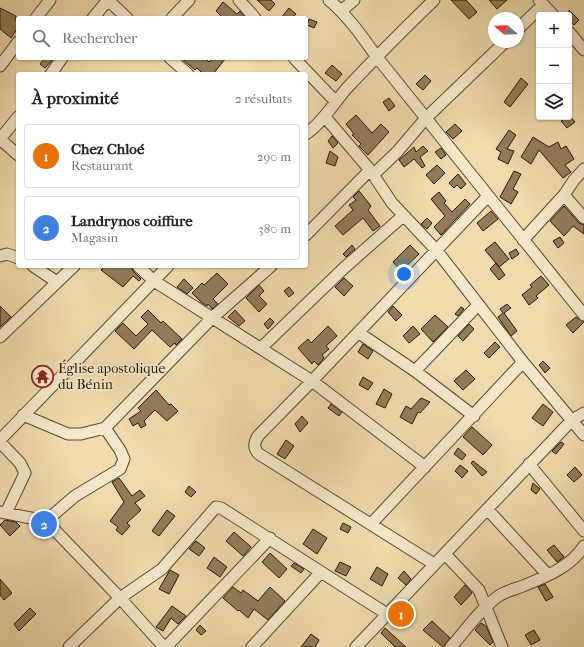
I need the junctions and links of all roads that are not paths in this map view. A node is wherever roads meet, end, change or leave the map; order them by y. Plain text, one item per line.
1 (50, 0) edge
2 (108, 0) edge
3 (189, 0) edge
4 (239, 0) edge
5 (329, 0) edge
6 (354, 0) edge
7 (434, 0) edge
8 (541, 2) edge
9 (342, 11) junction
10 (550, 12) edge
11 (38, 16) edge
12 (95, 16) edge
13 (125, 16) edge
14 (174, 16) edge
15 (253, 16) edge
16 (524, 22) edge
17 (572, 35) edge
18 (16, 45) edge
19 (499, 48) edge
20 (584, 49) edge
21 (376, 56) junction
22 (61, 60) edge
23 (172, 60) edge
24 (296, 60) edge
25 (0, 66) edge
26 (52, 72) edge
27 (186, 72) edge
28 (307, 72) edge
29 (308, 73) edge
30 (335, 101) junction
31 (325, 117) junction
32 (426, 118) junction
33 (16, 119) edge
34 (308, 132) edge
35 (16, 153) edge
36 (584, 169) edge
37 (371, 173) junction
38 (564, 195) junction
39 (488, 196) junction
40 (403, 216) junction
41 (584, 218) edge
42 (308, 233) edge
43 (523, 240) junction
44 (437, 251) junction
45 (0, 256) edge
46 (16, 257) edge
47 (37, 268) edge
48 (72, 268) edge
49 (140, 268) edge
50 (166, 268) edge
51 (269, 268) edge
52 (154, 281) junction
53 (57, 282) junction
54 (478, 305) junction
55 (584, 316) edge
56 (212, 318) junction
57 (359, 333) junction
58 (0, 337) edge
59 (261, 348) junction
60 (524, 362) junction
61 (415, 371) junction
62 (312, 381) junction
63 (584, 413) edge
64 (23, 415) junction
65 (474, 416) junction
66 (572, 420) junction
67 (105, 428) junction
68 (584, 435) edge
69 (0, 441) edge
70 (530, 464) junction
71 (425, 467) junction
72 (488, 509) junction
73 (3, 512) edge
74 (46, 521) junction
75 (371, 524) junction
76 (584, 531) edge
77 (270, 538) junction
78 (584, 546) edge
79 (445, 554) junction
80 (434, 564) junction
81 (321, 572) junction
82 (547, 574) junction
83 (120, 598) junction
84 (487, 606) junction
85 (387, 614) junction
86 (74, 645) edge
87 (165, 647) edge
88 (252, 647) edge
89 (356, 647) edge
90 (451, 647) edge
91 (502, 647) edge

1 - 11 street
2 - 12 street
2 - 13 street
3 - 14 street
4 - 15 street
5 - 9 street
6 - 9 street
7 - 21 street
8 - 10 street
8 - 16 street
9 - 21 street
17 - 20 street
18 - 25 street
19 - 32 street
21 - 30 street
21 - 32 street
22 - 26 street
23 - 27 street
24 - 28 street
29 - 30 street
30 - 31 street
31 - 34 street
31 - 37 street
32 - 37 street
32 - 39 street
33 - 35 street
36 - 38 street
37 - 40 street
37 - 42 street
38 - 41 street
38 - 43 street
39 - 43 street
39 - 44 street
40 - 44 street
40 - 59 street
43 - 55 street
44 - 54 street
44 - 57 street
45 - 46 street
47 - 53 street
48 - 53 street
49 - 52 street
50 - 52 street
51 - 56 street
52 - 56 street
52 - 64 street
53 - 58 street
54 - 60 street
54 - 61 street
56 - 59 street
56 - 67 street
57 - 61 street
57 - 62 street
59 - 62 street
60 - 65 street
60 - 66 street
61 - 65 street
62 - 71 street
62 - 75 street
63 - 66 street
64 - 67 street
64 - 69 street
65 - 71 street
66 - 68 street
66 - 70 street
67 - 74 street
69 - 73 street
70 - 72 street
70 - 76 street
71 - 75 street
72 - 79 street
72 - 82 street
73 - 74 street
74 - 83 street
75 - 80 street
77 - 81 street
77 - 83 street
77 - 87 street
78 - 82 street
79 - 80 street
79 - 84 street
80 - 85 street
81 - 85 street
81 - 88 street
82 - 84 street
83 - 86 street
83 - 87 street
84 - 90 street
84 - 91 street
85 - 89 street

